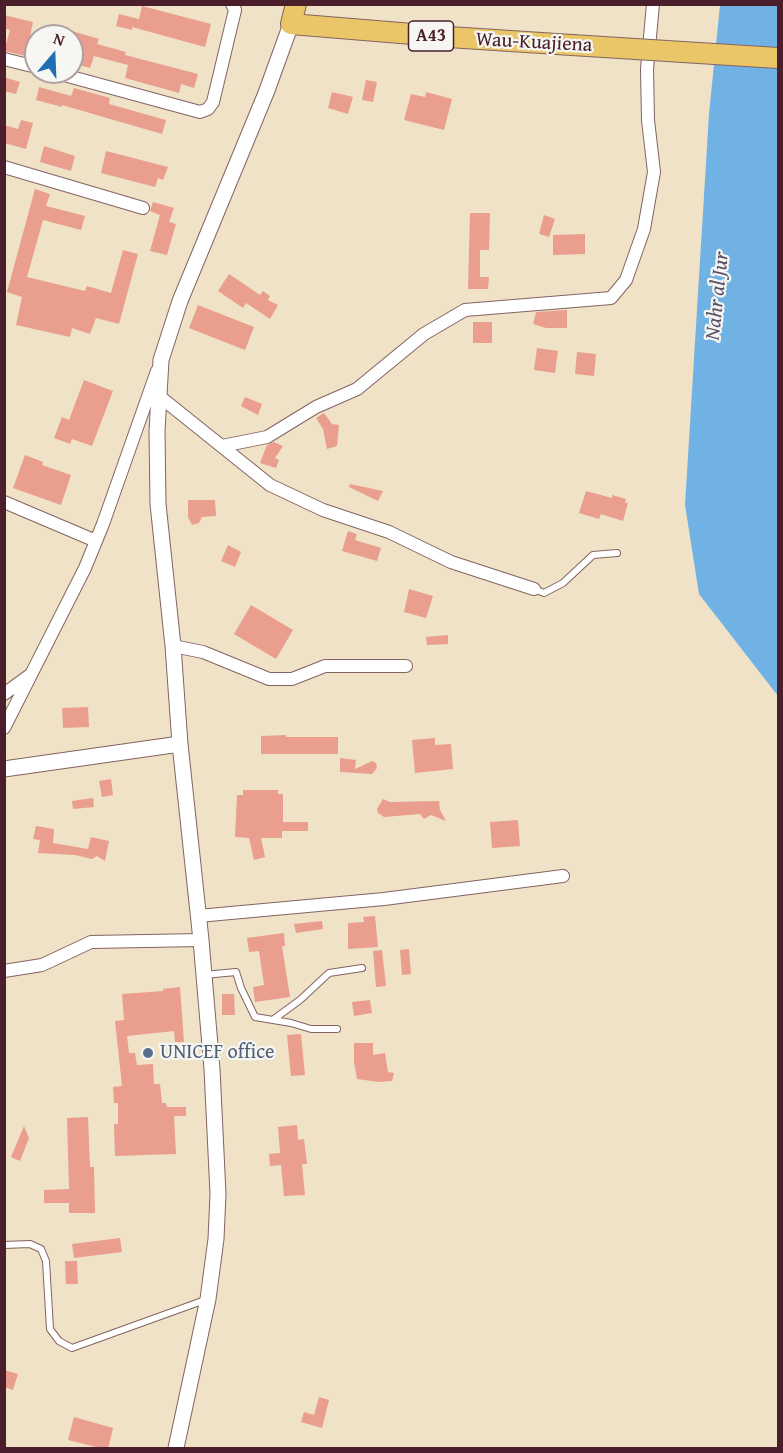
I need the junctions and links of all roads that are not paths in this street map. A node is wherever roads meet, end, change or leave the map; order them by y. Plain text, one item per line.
1 (232, 4) edge
2 (297, 4) edge
3 (653, 4) edge
4 (291, 24) junction
5 (778, 58) edge
6 (4, 59) edge
7 (24, 65) edge
8 (84, 80) edge
9 (4, 168) edge
10 (143, 208) dead end
11 (161, 360) junction
12 (159, 396) junction
13 (222, 446) junction
14 (4, 502) edge
15 (96, 541) junction
16 (617, 553) dead end
17 (534, 589) joint
18 (173, 646) junction
19 (406, 666) dead end
20 (33, 672) junction
21 (4, 694) edge
22 (4, 728) edge
23 (180, 744) junction
24 (4, 770) edge
25 (563, 876) dead end
26 (198, 916) junction
27 (201, 940) junction
28 (362, 968) dead end
29 (4, 971) edge
30 (203, 975) junction
31 (273, 1020) junction
32 (337, 1029) dead end
33 (4, 1245) edge
34 (208, 1299) junction
35 (176, 1449) edge

1 - 8 street
2 - 4 main road
3 - 13 street
4 - 5 main road, Wau-Kuajiena / A43, bridge
4 - 11 street
6 - 7 street
9 - 10 street
11 - 12 street
11 - 15 street
12 - 13 street
12 - 18 street
13 - 17 street
14 - 15 street
15 - 20 street
16 - 17 lane
18 - 19 street
18 - 23 street
20 - 21 street
20 - 22 street
23 - 24 street
23 - 26 street
25 - 26 street
26 - 27 street
27 - 29 street
27 - 30 street
28 - 31 lane
30 - 31 lane
30 - 34 street
31 - 32 lane
33 - 34 lane
34 - 35 street

